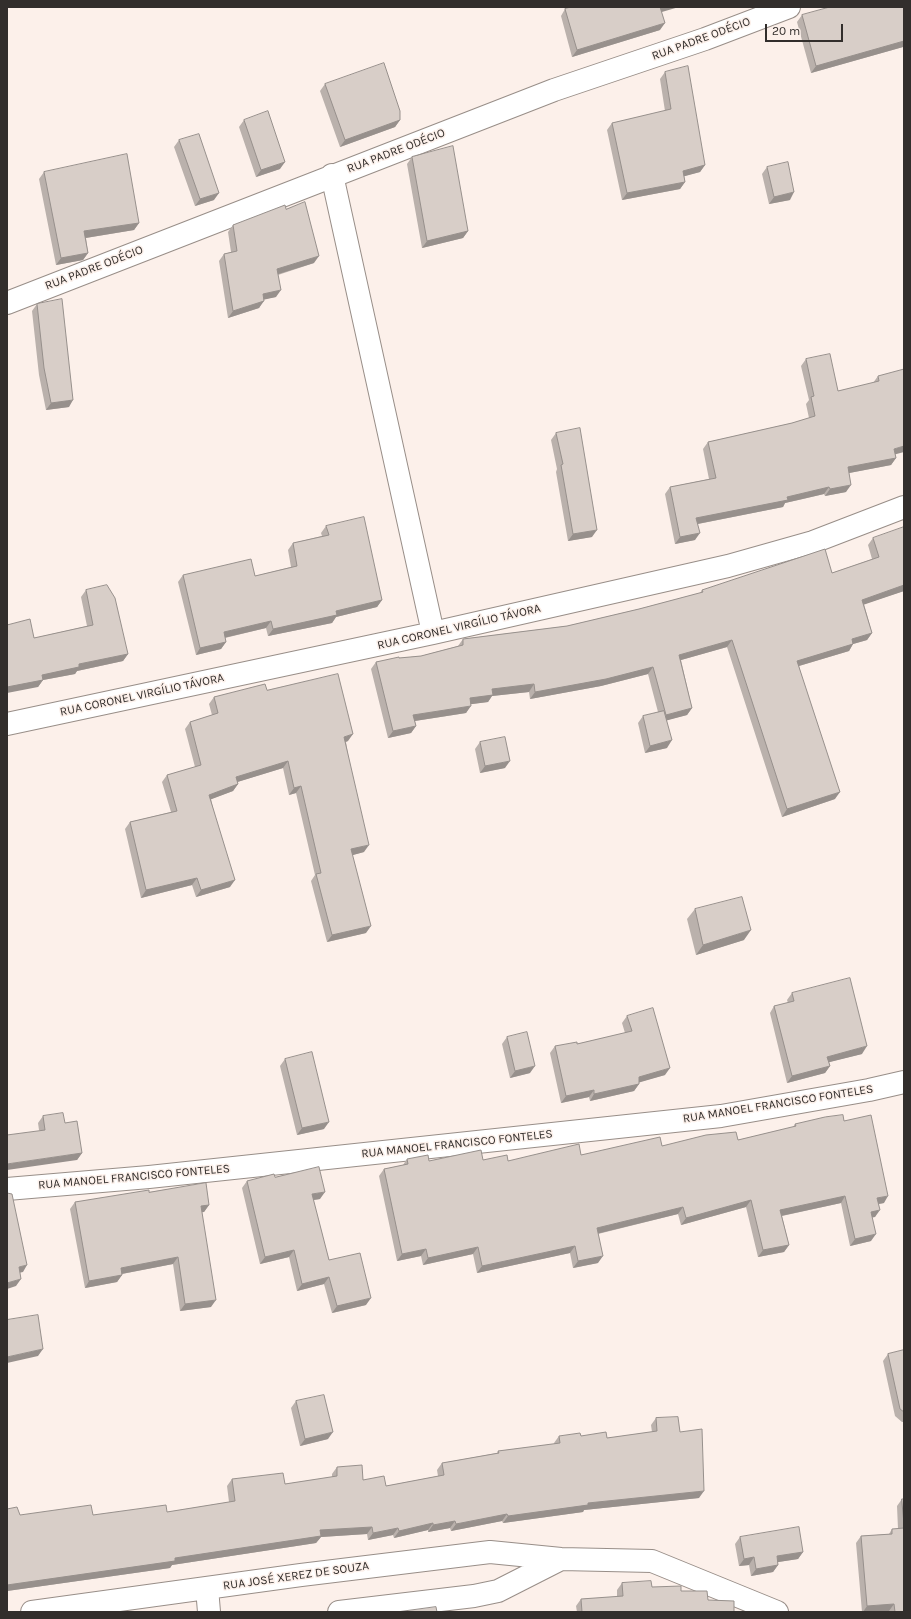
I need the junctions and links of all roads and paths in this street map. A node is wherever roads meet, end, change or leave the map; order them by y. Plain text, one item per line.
1 (789, 7) edge
2 (332, 175) junction
3 (7, 302) edge
4 (904, 507) edge
5 (432, 633) junction
6 (7, 724) edge
7 (904, 1082) edge
8 (7, 1189) edge
9 (561, 1559) junction
10 (207, 1588) junction
11 (32, 1612) edge
12 (209, 1612) edge
13 (339, 1612) edge
14 (777, 1612) edge

1 - 2 street, RUA PADRE ODÉCIO
2 - 3 street, RUA PADRE ODÉCIO
2 - 5 street
4 - 5 street, RUA CORONEL VIRGÍLIO TÁVORA
5 - 6 street, RUA CORONEL VIRGÍLIO TÁVORA
7 - 8 street, RUA MANOEL FRANCISCO FONTELES
9 - 10 street, RUA JOSÉ XEREZ DE SOUZA
9 - 13 street, RUA JOSÉ XEREZ DE SOUZA
9 - 14 street, RUA JOSÉ XEREZ DE SOUZA
10 - 11 street, RUA JOSÉ XEREZ DE SOUZA
10 - 12 street

